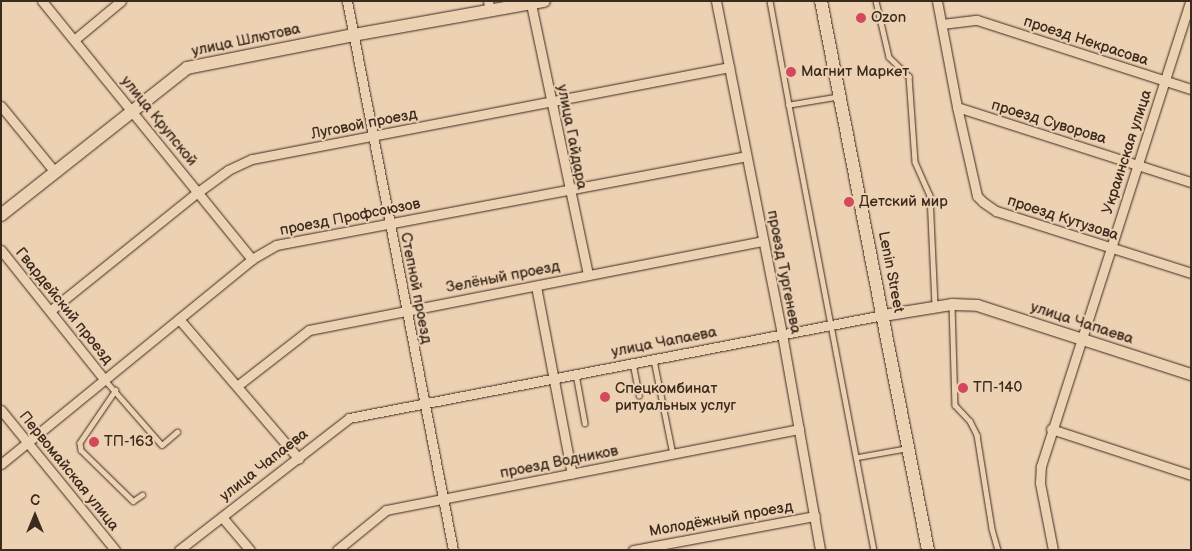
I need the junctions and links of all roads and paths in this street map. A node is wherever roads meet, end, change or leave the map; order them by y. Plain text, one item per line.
1 (42, 1) edge
2 (121, 1) edge
3 (347, 1) edge
4 (716, 1) edge
5 (770, 1) edge
6 (821, 1) edge
7 (876, 1) edge
8 (937, 1) edge
9 (1190, 1) edge
10 (537, 2) edge
11 (489, 6) edge
12 (942, 24) junction
13 (353, 34) junction
14 (74, 40) junction
15 (729, 67) junction
16 (1164, 81) junction
17 (1191, 89) edge
18 (840, 96) junction
19 (551, 101) junction
20 (789, 105) junction
21 (1, 106) edge
22 (957, 107) junction
23 (133, 110) junction
24 (373, 137) junction
25 (746, 156) junction
26 (1138, 165) junction
27 (55, 172) junction
28 (1191, 182) edge
29 (568, 188) junction
30 (198, 192) junction
31 (1, 215) edge
32 (390, 223) junction
33 (763, 241) junction
34 (1111, 247) junction
35 (1, 250) edge
36 (252, 259) junction
37 (1191, 273) edge
38 (588, 275) junction
39 (536, 286) junction
40 (952, 304) junction
41 (936, 306) junction
42 (51, 310) junction
43 (406, 310) junction
44 (883, 315) junction
45 (179, 319) junction
46 (831, 325) junction
47 (782, 334) junction
48 (1081, 339) junction
49 (654, 360) junction
50 (633, 363) junction
51 (576, 374) junction
52 (1191, 374) edge
53 (104, 379) junction
54 (554, 379) junction
55 (237, 386) junction
56 (116, 390) junction
57 (639, 395) dead end
58 (424, 403) junction
59 (1, 410) edge
60 (585, 423) dead end
61 (799, 429) junction
62 (1051, 429) junction
63 (177, 432) dead end
64 (28, 442) junction
65 (908, 448) junction
66 (673, 454) junction
67 (858, 457) junction
68 (299, 458) junction
69 (1, 464) edge
70 (572, 474) junction
71 (1191, 475) edge
72 (142, 495) dead end
73 (443, 498) junction
74 (815, 516) junction
75 (222, 517) junction
76 (116, 550) edge
77 (179, 550) edge
78 (250, 550) edge
79 (337, 550) edge
80 (453, 550) edge
81 (633, 550) edge
82 (820, 550) edge
83 (874, 550) edge
84 (928, 550) edge
85 (998, 550) edge
86 (1054, 550) edge

1 - 14 street, улица Крупской
2 - 14 street
3 - 13 street, Степной проезд
4 - 15 street, проезд Тургенева
5 - 20 lane
6 - 18 main road, Lenin Street
7 - 41 lane
8 - 12 street, проезд Кутузова
9 - 16 street, Украинская улица
10 - 11 main road, улица Шлютова
10 - 19 street, улица Гайдара
11 - 13 main road, улица Шлютова
12 - 16 street, проезд Некрасова
12 - 22 street, проезд Кутузова
13 - 23 main road, улица Шлютова
13 - 24 street, Степной проезд
14 - 23 street, улица Крупской
15 - 19 street, Луговой проезд
15 - 25 street, проезд Тургенева
16 - 17 street, проезд Некрасова
16 - 26 street, Украинская улица
18 - 20 lane
18 - 44 main road, Lenin Street
19 - 24 street, Луговой проезд
19 - 29 street, улица Гайдара
20 - 46 lane
21 - 27 street
22 - 26 street, проезд Суворова
22 - 34 street, проезд Кутузова
23 - 27 main road, улица Шлютова
23 - 30 street, улица Крупской
24 - 30 street, Луговой проезд
24 - 32 street, Степной проезд
25 - 29 street, проезд Профсоюзов
25 - 33 street, проезд Тургенева
26 - 28 street, проезд Суворова
26 - 34 street, Украинская улица
27 - 31 main road, улица Шлютова
29 - 32 street, проезд Профсоюзов
29 - 38 street, улица Гайдара
30 - 36 street, улица Крупской
30 - 42 street, Луговой проезд
32 - 36 street, проезд Профсоюзов
32 - 43 street, Степной проезд
33 - 38 street, Зелёный проезд
33 - 47 street, проезд Тургенева
34 - 37 street, проезд Кутузова
34 - 48 street, Украинская улица
35 - 42 street, Гвардейский проезд
36 - 45 street, проезд Профсоюзов
38 - 39 street, Зелёный проезд
39 - 43 street, Зелёный проезд
39 - 54 street
40 - 41 street, улица Чапаева
40 - 48 street, улица Чапаева
40 - 85 lane
41 - 44 street, улица Чапаева
42 - 53 street, Гвардейский проезд
43 - 55 street, Зелёный проезд
43 - 58 street, Степной проезд
44 - 46 street, улица Чапаева
44 - 65 main road, Lenin Street
45 - 53 street, проезд Профсоюзов
45 - 55 street
46 - 47 street, улица Чапаева
46 - 67 lane
47 - 49 street, улица Чапаева
47 - 61 street, проезд Тургенева
48 - 52 street, улица Чапаева
48 - 62 street, Украинская улица
49 - 50 street, улица Чапаева
49 - 66 lane
50 - 51 street, улица Чапаева
50 - 57 lane
51 - 54 street, улица Чапаева
51 - 60 lane
53 - 56 lane
53 - 64 street, проезд Профсоюзов
54 - 58 street, улица Чапаева
54 - 70 street
55 - 68 street
56 - 63 lane
56 - 72 lane
58 - 68 street, улица Чапаева
58 - 73 street, Степной проезд
59 - 64 street, Первомайская улица
61 - 66 street, проезд Водников
61 - 74 street, проезд Тургенева
62 - 71 street
62 - 86 street, Украинская улица
64 - 69 street, проезд Профсоюзов
64 - 76 street, Первомайская улица
65 - 67 lane
65 - 84 main road, Lenin Street
66 - 70 street, проезд Водников
67 - 83 lane
68 - 75 street, улица Чапаева
70 - 73 street, проезд Водников
73 - 79 street, проезд Водников
73 - 80 street, Степной проезд
74 - 81 street, Молодёжный проезд
74 - 82 street, проезд Тургенева
75 - 77 street, улица Чапаева
75 - 78 street

